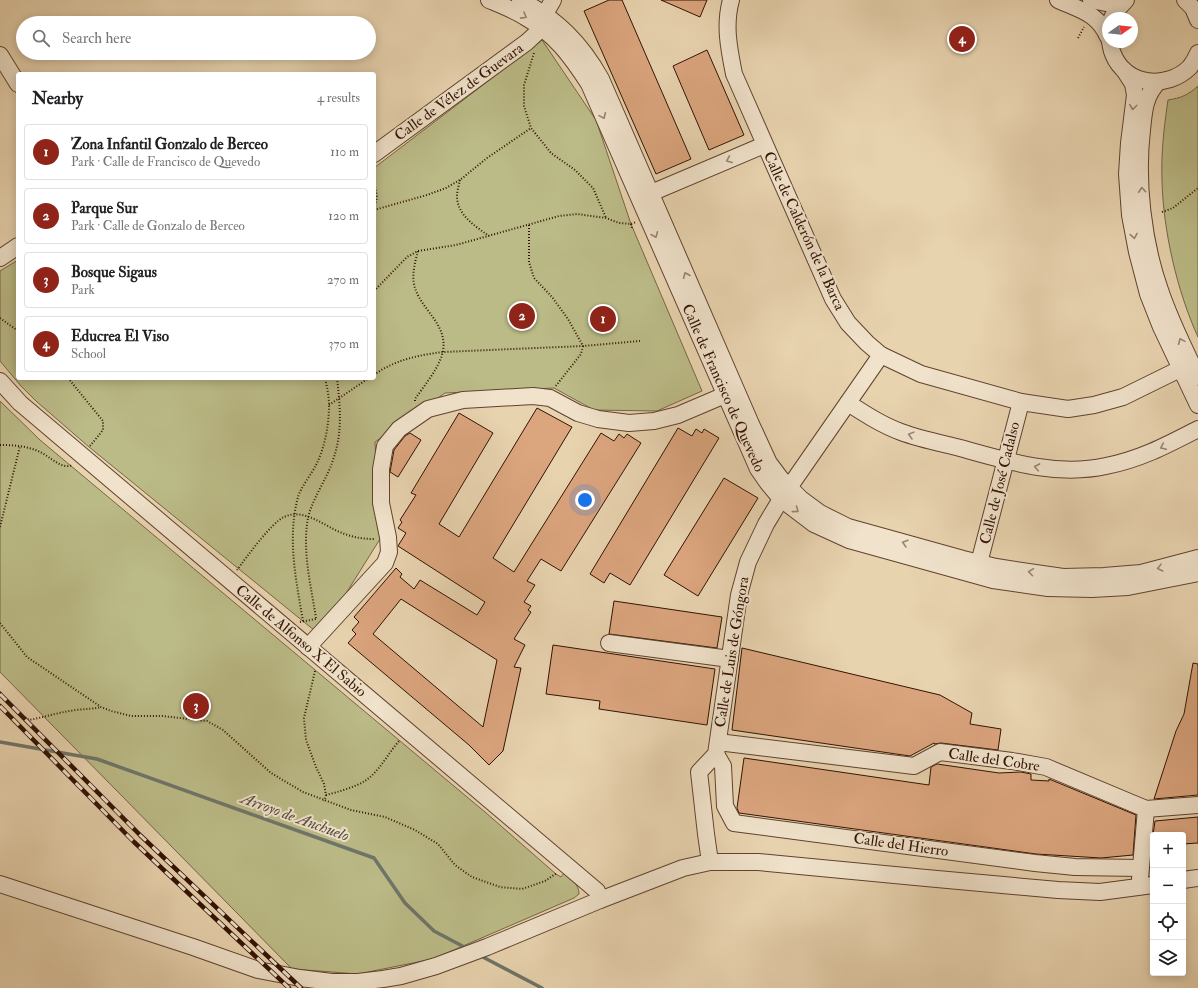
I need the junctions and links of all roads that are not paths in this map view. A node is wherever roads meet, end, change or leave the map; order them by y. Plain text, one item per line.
1 (489, 0) edge
2 (520, 0) edge
3 (553, 0) edge
4 (731, 0) edge
5 (1058, 0) edge
6 (1091, 0) edge
7 (1124, 0) edge
8 (1115, 12) edge
9 (543, 21) junction
10 (1102, 25) edge
11 (1111, 48) edge
12 (0, 55) edge
13 (1195, 62) edge
14 (1124, 70) junction
15 (16, 81) edge
16 (1158, 82) junction
17 (764, 145) junction
18 (376, 153) edge
19 (651, 193) junction
20 (16, 247) edge
21 (0, 258) edge
22 (881, 355) junction
23 (1180, 369) junction
24 (1198, 377) edge
25 (0, 381) edge
26 (725, 395) junction
27 (1021, 402) junction
28 (848, 403) junction
29 (1198, 405) edge
30 (1198, 429) edge
31 (1006, 461) junction
32 (786, 494) junction
33 (1198, 558) edge
34 (979, 563) junction
35 (1198, 573) edge
36 (610, 643) dead end
37 (308, 648) junction
38 (730, 659) junction
39 (717, 748) junction
40 (1198, 805) edge
41 (1146, 808) junction
42 (710, 862) junction
43 (1140, 868) junction
44 (1198, 878) edge
45 (1186, 880) edge
46 (0, 884) edge
47 (1146, 886) edge
48 (600, 900) junction
49 (333, 985) edge

1 -> 9 street, Calle de Francisco de Quevedo
2 - 9 street, Calle de Francisco de Quevedo
3 - 9 street, Calle de Vélez de Guevara
4 - 17 street, Calle de Calderón de la Barca
5 - 10 street
6 - 7 street
7 - 8 street
9 - 18 street, Calle de Vélez de Guevara
9 - 19 street, Calle de Francisco de Quevedo
9 -> 26 street, Calle de Francisco de Quevedo
11 - 14 street
12 - 15 street
13 - 16 street
14 - 16 street
14 -> 23 street
24 -> 16 street
17 -> 19 street
17 - 22 street, Calle de Calderón de la Barca
32 -> 19 street, Calle de Francisco de Quevedo
20 - 21 street
22 - 27 street, Calle de Calderón de la Barca
22 - 28 street, Calle de Luis de Góngora
23 - 27 street, Calle de Calderón de la Barca
23 - 29 street
25 - 37 street, Calle de Alfonso X El Sabio
26 - 32 street, Calle de Francisco de Quevedo
26 - 37 street
27 - 31 street, Calle de José Cadalso
31 -> 28 street
28 - 32 street, Calle de Luis de Góngora
30 -> 31 street
31 - 34 street, Calle de José Cadalso
34 -> 32 street, Calle de Francisco de Quevedo
32 -> 35 street, Calle de Francisco de Quevedo
32 - 38 street, Calle de Luis de Góngora
33 -> 34 street, Calle de Francisco de Quevedo
36 - 38 street
37 - 48 street, Calle de Alfonso X El Sabio
38 - 39 street, Calle de Luis de Góngora
39 - 41 street, Calle del Cobre
39 - 42 street
39 - 43 street, Calle del Hierro
40 - 41 street
41 - 43 street
42 - 47 street
42 - 48 street
43 - 47 street
44 - 45 street
46 - 49 street
48 - 49 street

